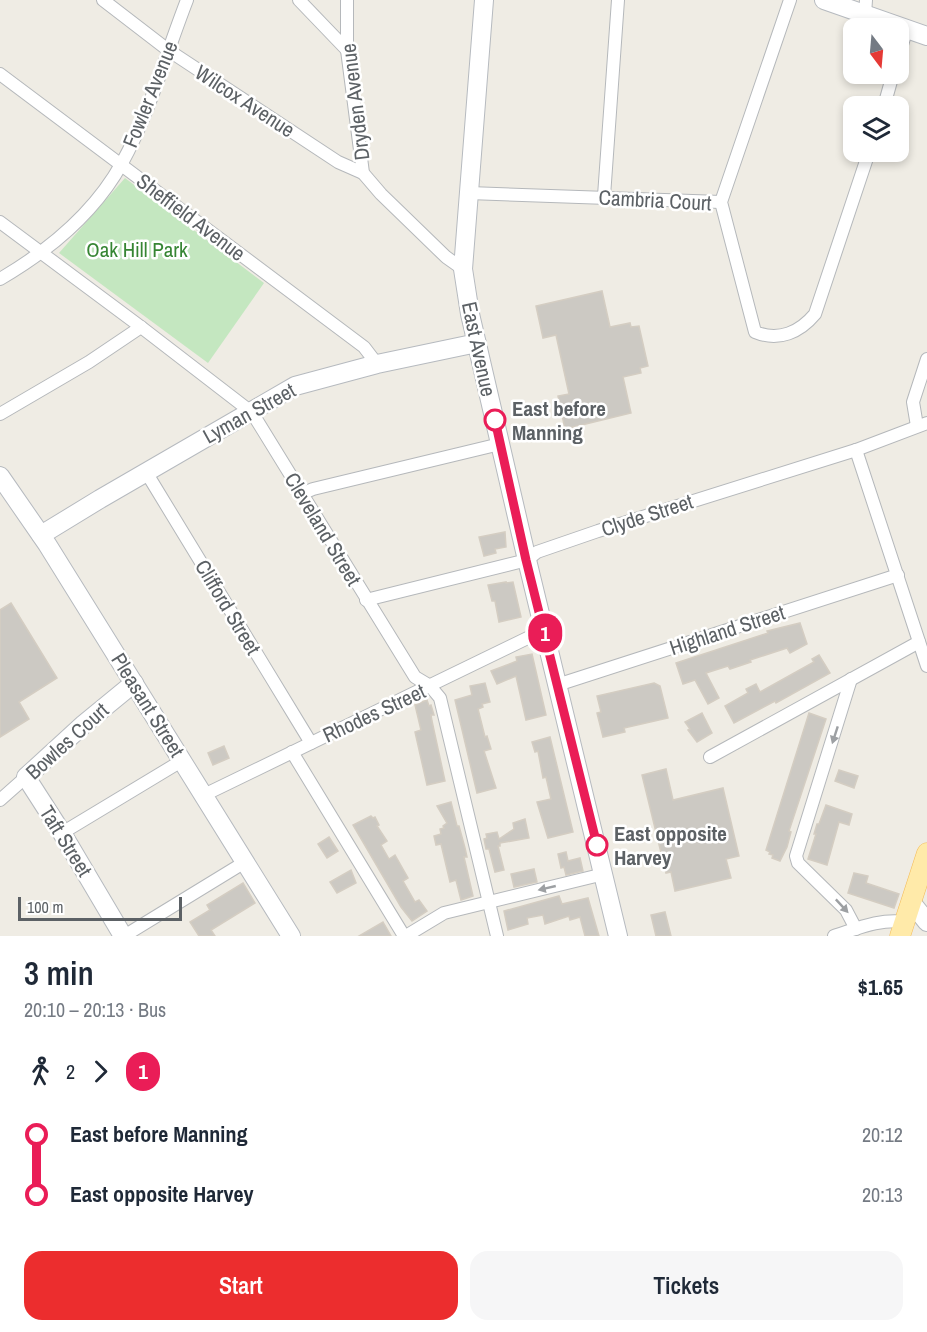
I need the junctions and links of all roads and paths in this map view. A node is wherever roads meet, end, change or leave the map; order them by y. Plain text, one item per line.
1 (103, 0) edge
2 (187, 0) edge
3 (299, 0) edge
4 (347, 0) edge
5 (484, 0) edge
6 (618, 0) edge
7 (790, 0) edge
8 (824, 0) edge
9 (866, 7) edge
10 (886, 18) edge
11 (909, 30) edge
12 (927, 36) edge
13 (168, 50) junction
14 (347, 50) junction
15 (0, 74) edge
16 (866, 162) edge
17 (121, 164) junction
18 (363, 173) junction
19 (469, 193) junction
20 (604, 196) junction
21 (721, 202) junction
22 (0, 222) edge
23 (40, 252) junction
24 (462, 269) junction
25 (0, 279) edge
26 (141, 327) junction
27 (477, 343) junction
28 (927, 359) edge
29 (377, 364) junction
30 (250, 411) junction
31 (0, 414) edge
32 (922, 424) edge
33 (500, 444) junction
34 (856, 450) junction
35 (146, 472) junction
36 (0, 476) edge
37 (301, 494) junction
38 (41, 535) junction
39 (526, 560) junction
40 (898, 575) junction
41 (366, 600) junction
42 (544, 630) junction
43 (919, 642) junction
44 (927, 666) edge
45 (851, 679) junction
46 (135, 682) junction
47 (557, 685) junction
48 (430, 686) junction
49 (311, 743) junction
50 (292, 752) junction
51 (710, 757) dead end
52 (183, 760) junction
53 (26, 777) junction
54 (204, 795) junction
55 (0, 800) edge
56 (62, 833) junction
57 (927, 853) edge
58 (245, 862) junction
59 (604, 874) junction
60 (489, 902) junction
61 (911, 902) junction
62 (927, 922) edge
63 (856, 929) junction
64 (902, 929) edge
65 (124, 936) edge
66 (291, 936) edge
67 (405, 936) edge
68 (497, 936) edge
69 (618, 936) edge
70 (834, 936) edge

1 - 13 street, Wilcox Avenue
2 - 13 street, Fowler Avenue
3 - 14 street
4 - 14 street, Dryden Avenue
5 - 19 street, East Avenue
6 - 20 street
7 - 21 street
8 - 9 street
9 - 10 street
11 - 12 street
13 - 17 street, Fowler Avenue
13 - 18 street, Wilcox Avenue
14 - 18 street, Dryden Avenue
15 - 17 street, Sheffield Avenue
16 - 21 street, Cambria Court
17 - 23 street, Fowler Avenue
17 - 29 street, Sheffield Avenue
18 - 24 street, Dryden Avenue
19 - 20 street, Cambria Court
19 - 24 street, East Avenue
20 - 21 street, Cambria Court
22 - 23 street, Cleveland Street
23 - 25 street, Fowler Avenue
23 - 26 street, Cleveland Street
24 - 27 street, East Avenue
26 - 30 street, Cleveland Street
26 - 31 street
27 - 29 street, Lyman Street
27 - 33 street, East Avenue
28 - 32 street
29 - 30 street, Lyman Street
30 - 35 street, Lyman Street
30 - 37 street, Cleveland Street
32 - 34 street, Clyde Street
33 - 37 street
33 - 39 street, East Avenue
34 - 39 street, Clyde Street
34 - 40 street
35 - 38 street, Lyman Street
35 - 49 street, Clifford Street
36 - 38 street, Pleasant Street
37 - 41 street, Cleveland Street
38 - 46 street, Pleasant Street
39 - 41 street, Clyde Street
39 - 42 street, East Avenue
40 - 43 street
40 - 47 street, Highland Street
41 - 48 street, Cleveland Street
42 - 47 street, East Avenue
42 - 48 street, Rhodes Street
43 - 44 street
43 - 45 street
45 - 51 street
45 -> 63 street
46 - 52 street, Pleasant Street
46 - 53 street, Bowles Court
47 - 59 street, East Avenue
48 - 49 street, Rhodes Street
48 - 60 street, Cleveland Street
49 - 50 street, Rhodes Street
50 - 54 street, Rhodes Street
50 - 67 street
52 - 54 street, Pleasant Street
52 - 56 street
53 - 55 street, Bowles Court
53 - 56 street, Taft Street
54 - 58 street, Pleasant Street
56 - 65 street, Taft Street
57 - 61 main road
58 - 65 street
58 - 66 street, Pleasant Street
59 -> 60 street
59 - 69 street, East Avenue
60 - 67 street
60 - 68 street, Cleveland Street
61 - 62 street
61 - 64 main road
63 - 64 street
63 - 70 street

